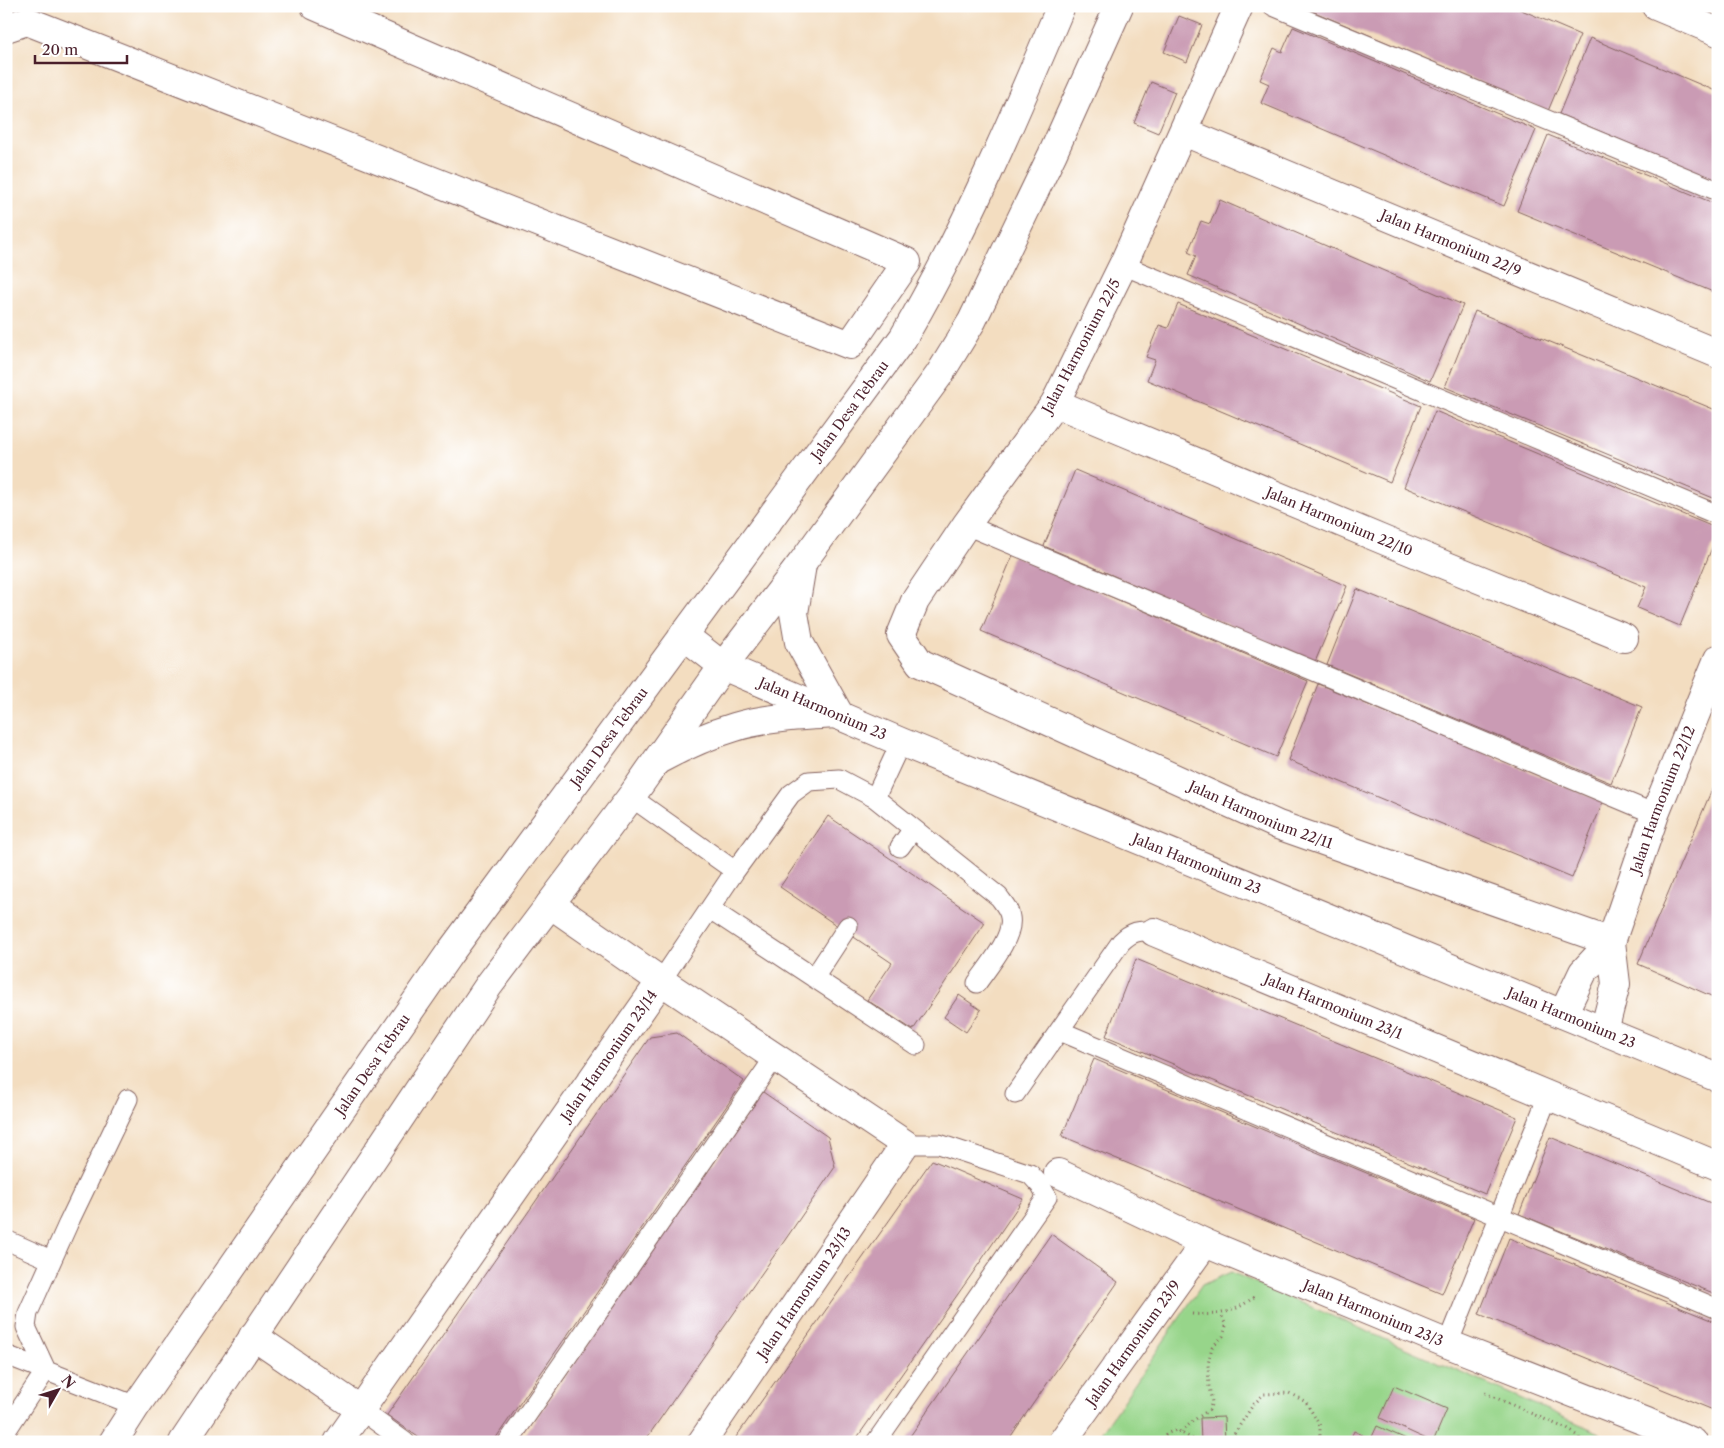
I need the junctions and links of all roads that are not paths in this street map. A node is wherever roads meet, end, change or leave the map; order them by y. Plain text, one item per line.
1 (315, 6) edge
2 (1061, 6) edge
3 (1119, 6) edge
4 (1239, 6) edge
5 (1273, 6) edge
6 (1656, 6) edge
7 (6, 28) edge
8 (1718, 32) edge
9 (1184, 132) junction
10 (1718, 191) edge
11 (1123, 265) junction
12 (1718, 354) edge
13 (1055, 403) junction
14 (1718, 515) edge
15 (966, 525) junction
16 (802, 563) junction
17 (683, 635) junction
18 (1624, 638) dead end
19 (1718, 660) edge
20 (920, 663) joint
21 (723, 666) junction
22 (839, 714) junction
23 (901, 742) junction
24 (658, 760) junction
25 (631, 797) junction
26 (875, 798) junction
27 (1655, 814) junction
28 (913, 828) junction
29 (900, 847) dead end
30 (734, 871) junction
31 (550, 904) junction
32 (710, 909) junction
33 (848, 926) dead end
34 (1154, 932) joint
35 (1611, 942) junction
36 (814, 978) junction
37 (661, 981) junction
38 (977, 983) dead end
39 (1563, 1014) junction
40 (1060, 1031) junction
41 (1604, 1031) junction
42 (916, 1045) dead end
43 (775, 1057) junction
44 (1718, 1078) edge
45 (1015, 1094) dead end
46 (1548, 1096) junction
47 (128, 1099) dead end
48 (905, 1144) junction
49 (1718, 1166) edge
50 (1058, 1173) dead end
51 (1500, 1217) junction
52 (6, 1240) edge
53 (1205, 1243) junction
54 (51, 1260) junction
55 (1718, 1309) edge
56 (253, 1336) junction
57 (1448, 1344) junction
58 (6, 1355) edge
59 (46, 1370) junction
60 (136, 1406) junction
61 (361, 1410) junction
62 (6, 1431) edge
63 (1643, 1432) edge
64 (113, 1442) edge
65 (183, 1442) edge
66 (338, 1442) edge
67 (405, 1442) edge
68 (508, 1442) edge
69 (702, 1442) edge
70 (876, 1442) edge
71 (1062, 1442) edge
72 (1692, 1442) edge

1 - 7 street
2 - 17 street, Jalan Desa Tebrau
3 - 16 street
4 - 9 street, Jalan Harmonium 22/5
5 - 10 lane
6 - 8 street
9 - 11 street, Jalan Harmonium 22/5
9 - 12 street, Jalan Harmonium 22/9
11 - 13 street, Jalan Harmonium 22/5
11 - 14 lane
13 - 15 street, Jalan Harmonium 22/5
13 - 18 street, Jalan Harmonium 22/10
15 - 20 street, Jalan Harmonium 22/5
15 - 27 lane
16 - 21 street
16 - 22 street
17 - 21 street, Jalan Harmonium 23
17 - 60 street, Jalan Desa Tebrau
19 - 27 street, Jalan Harmonium 22/12
20 - 35 street, Jalan Harmonium 22/11
21 - 22 street, Jalan Harmonium 23
21 - 24 street
22 - 23 street, Jalan Harmonium 23
22 - 24 street
23 - 26 lane
23 - 39 street, Jalan Harmonium 23
24 - 25 street
25 - 30 lane
25 - 31 street
26 - 28 lane, Jalan Harmonium 23/14
26 - 30 lane, Jalan Harmonium 23/14
27 - 35 street, Jalan Harmonium 22/12
28 - 29 lane
28 - 38 lane, Jalan Harmonium 23/14
30 - 32 lane, Jalan Harmonium 23/14
31 - 37 street
31 - 56 street
32 - 36 lane
32 - 37 lane, Jalan Harmonium 23/14
33 - 36 lane
34 - 40 lane, Jalan Harmonium 23/1
34 - 46 street, Jalan Harmonium 23/1
35 - 39 street, Jalan Harmonium 22/12
35 - 41 street, Jalan Harmonium 22/12
36 - 42 lane
37 - 43 street
37 - 61 street, Jalan Harmonium 23/14
39 - 41 street, Jalan Harmonium 23
40 - 45 lane, Jalan Harmonium 23/1
40 - 51 lane
41 - 44 street, Jalan Harmonium 23
43 - 48 street
43 - 68 lane
46 - 49 street, Jalan Harmonium 23/1
46 - 51 lane
47 - 54 lane
48 - 69 street, Jalan Harmonium 23/13
48 - 70 lane
50 - 53 street, Jalan Harmonium 23/3
51 - 55 lane
51 - 57 lane
52 - 54 lane
53 - 57 street, Jalan Harmonium 23/3
53 - 71 street, Jalan Harmonium 23/9
54 - 59 lane
56 - 61 street
56 - 65 street
57 - 63 street, Jalan Harmonium 23/3
58 - 59 lane
59 - 60 lane
59 - 62 lane
60 - 64 street, Jalan Desa Tebrau
61 - 66 street, Jalan Harmonium 23/14
61 - 67 lane
63 - 72 street, Jalan Harmonium 23/3

